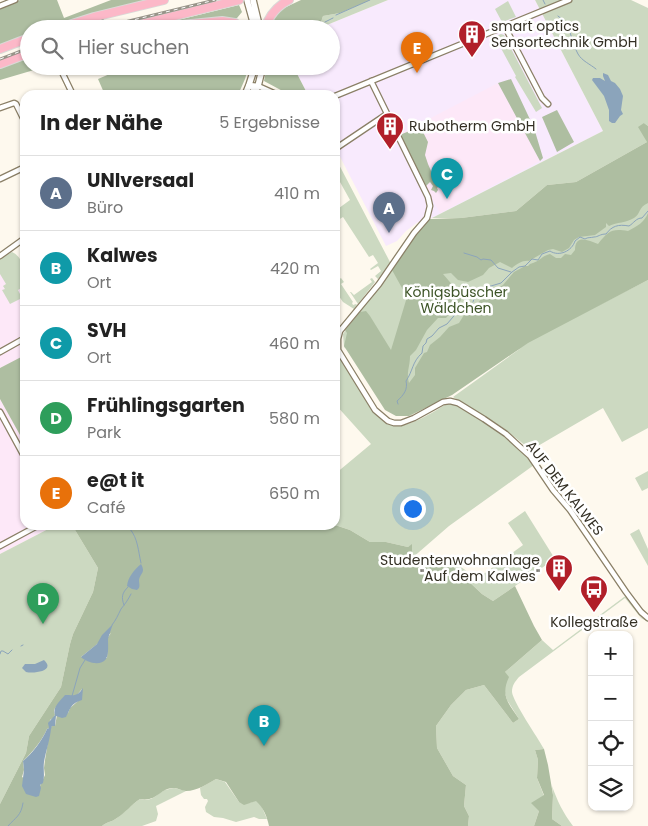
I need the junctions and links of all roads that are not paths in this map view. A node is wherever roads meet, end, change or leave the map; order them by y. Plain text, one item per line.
1 (15, 0) edge
2 (164, 0) edge
3 (248, 0) edge
4 (253, 0) edge
5 (289, 0) edge
6 (569, 0) edge
7 (236, 1) edge
8 (0, 6) edge
9 (84, 20) edge
10 (157, 20) edge
11 (253, 20) edge
12 (258, 20) edge
13 (268, 20) edge
14 (505, 27) junction
15 (20, 41) edge
16 (0, 49) edge
17 (20, 56) edge
18 (0, 64) edge
19 (63, 75) edge
20 (253, 75) edge
21 (260, 75) edge
22 (371, 81) junction
23 (250, 85) junction
24 (70, 90) edge
25 (248, 90) edge
26 (255, 90) edge
27 (256, 90) edge
28 (340, 94) edge
29 (548, 104) dead end
30 (0, 108) edge
31 (20, 112) edge
32 (387, 114) junction
33 (340, 146) edge
34 (20, 169) edge
35 (0, 179) edge
36 (20, 242) edge
37 (0, 256) edge
38 (340, 331) edge
39 (20, 341) edge
40 (0, 352) edge
41 (340, 353) edge
42 (0, 412) edge
43 (20, 449) edge
44 (30, 530) edge
45 (0, 546) edge
46 (648, 618) edge

1 - 8 street
2 - 9 highway
3 - 11 street
4 - 12 street
5 - 13 highway
6 - 14 street
7 - 10 highway
14 - 22 street
14 - 29 street
15 - 16 highway
17 - 18 highway
19 - 24 street
20 - 23 street
21 - 27 street
22 - 28 street
22 - 32 street
23 - 25 street
23 - 26 street
30 - 31 street
32 - 33 street
32 - 38 street, AUF DEM KALWES
34 - 35 street
36 - 37 street
39 - 40 street
41 - 46 street, AUF DEM KALWES
42 - 43 street
44 - 45 street

